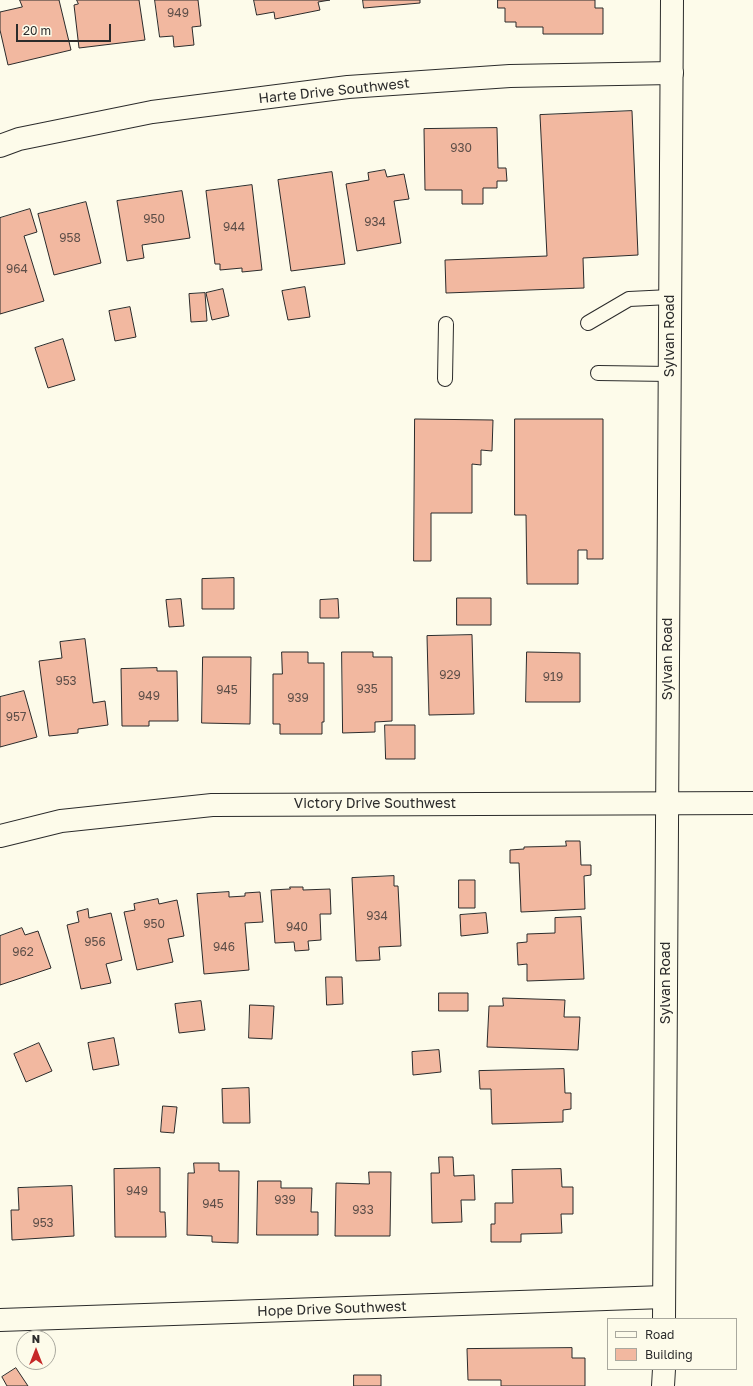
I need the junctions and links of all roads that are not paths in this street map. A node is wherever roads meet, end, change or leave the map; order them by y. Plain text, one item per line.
1 (672, 0) edge
2 (672, 73) junction
3 (0, 146) edge
4 (670, 297) junction
5 (588, 323) dead end
6 (446, 324) dead end
7 (598, 373) dead end
8 (670, 374) junction
9 (445, 379) dead end
10 (753, 802) edge
11 (667, 803) junction
12 (0, 836) edge
13 (664, 1297) junction
14 (664, 1318) edge
15 (0, 1320) edge
16 (664, 1370) edge
17 (663, 1386) edge

1 - 2 street, Sylvan Road
2 - 3 street, Harte Drive Southwest
2 - 4 street, Sylvan Road
4 - 5 lane
4 - 8 street, Sylvan Road
6 - 9 lane
7 - 8 lane
8 - 11 street, Sylvan Road
10 - 11 street, Victory Drive Southwest
11 - 12 street, Victory Drive Southwest
11 - 13 street, Sylvan Road
13 - 14 street, Sylvan Road
13 - 15 street, Hope Drive Southwest
16 - 17 street

